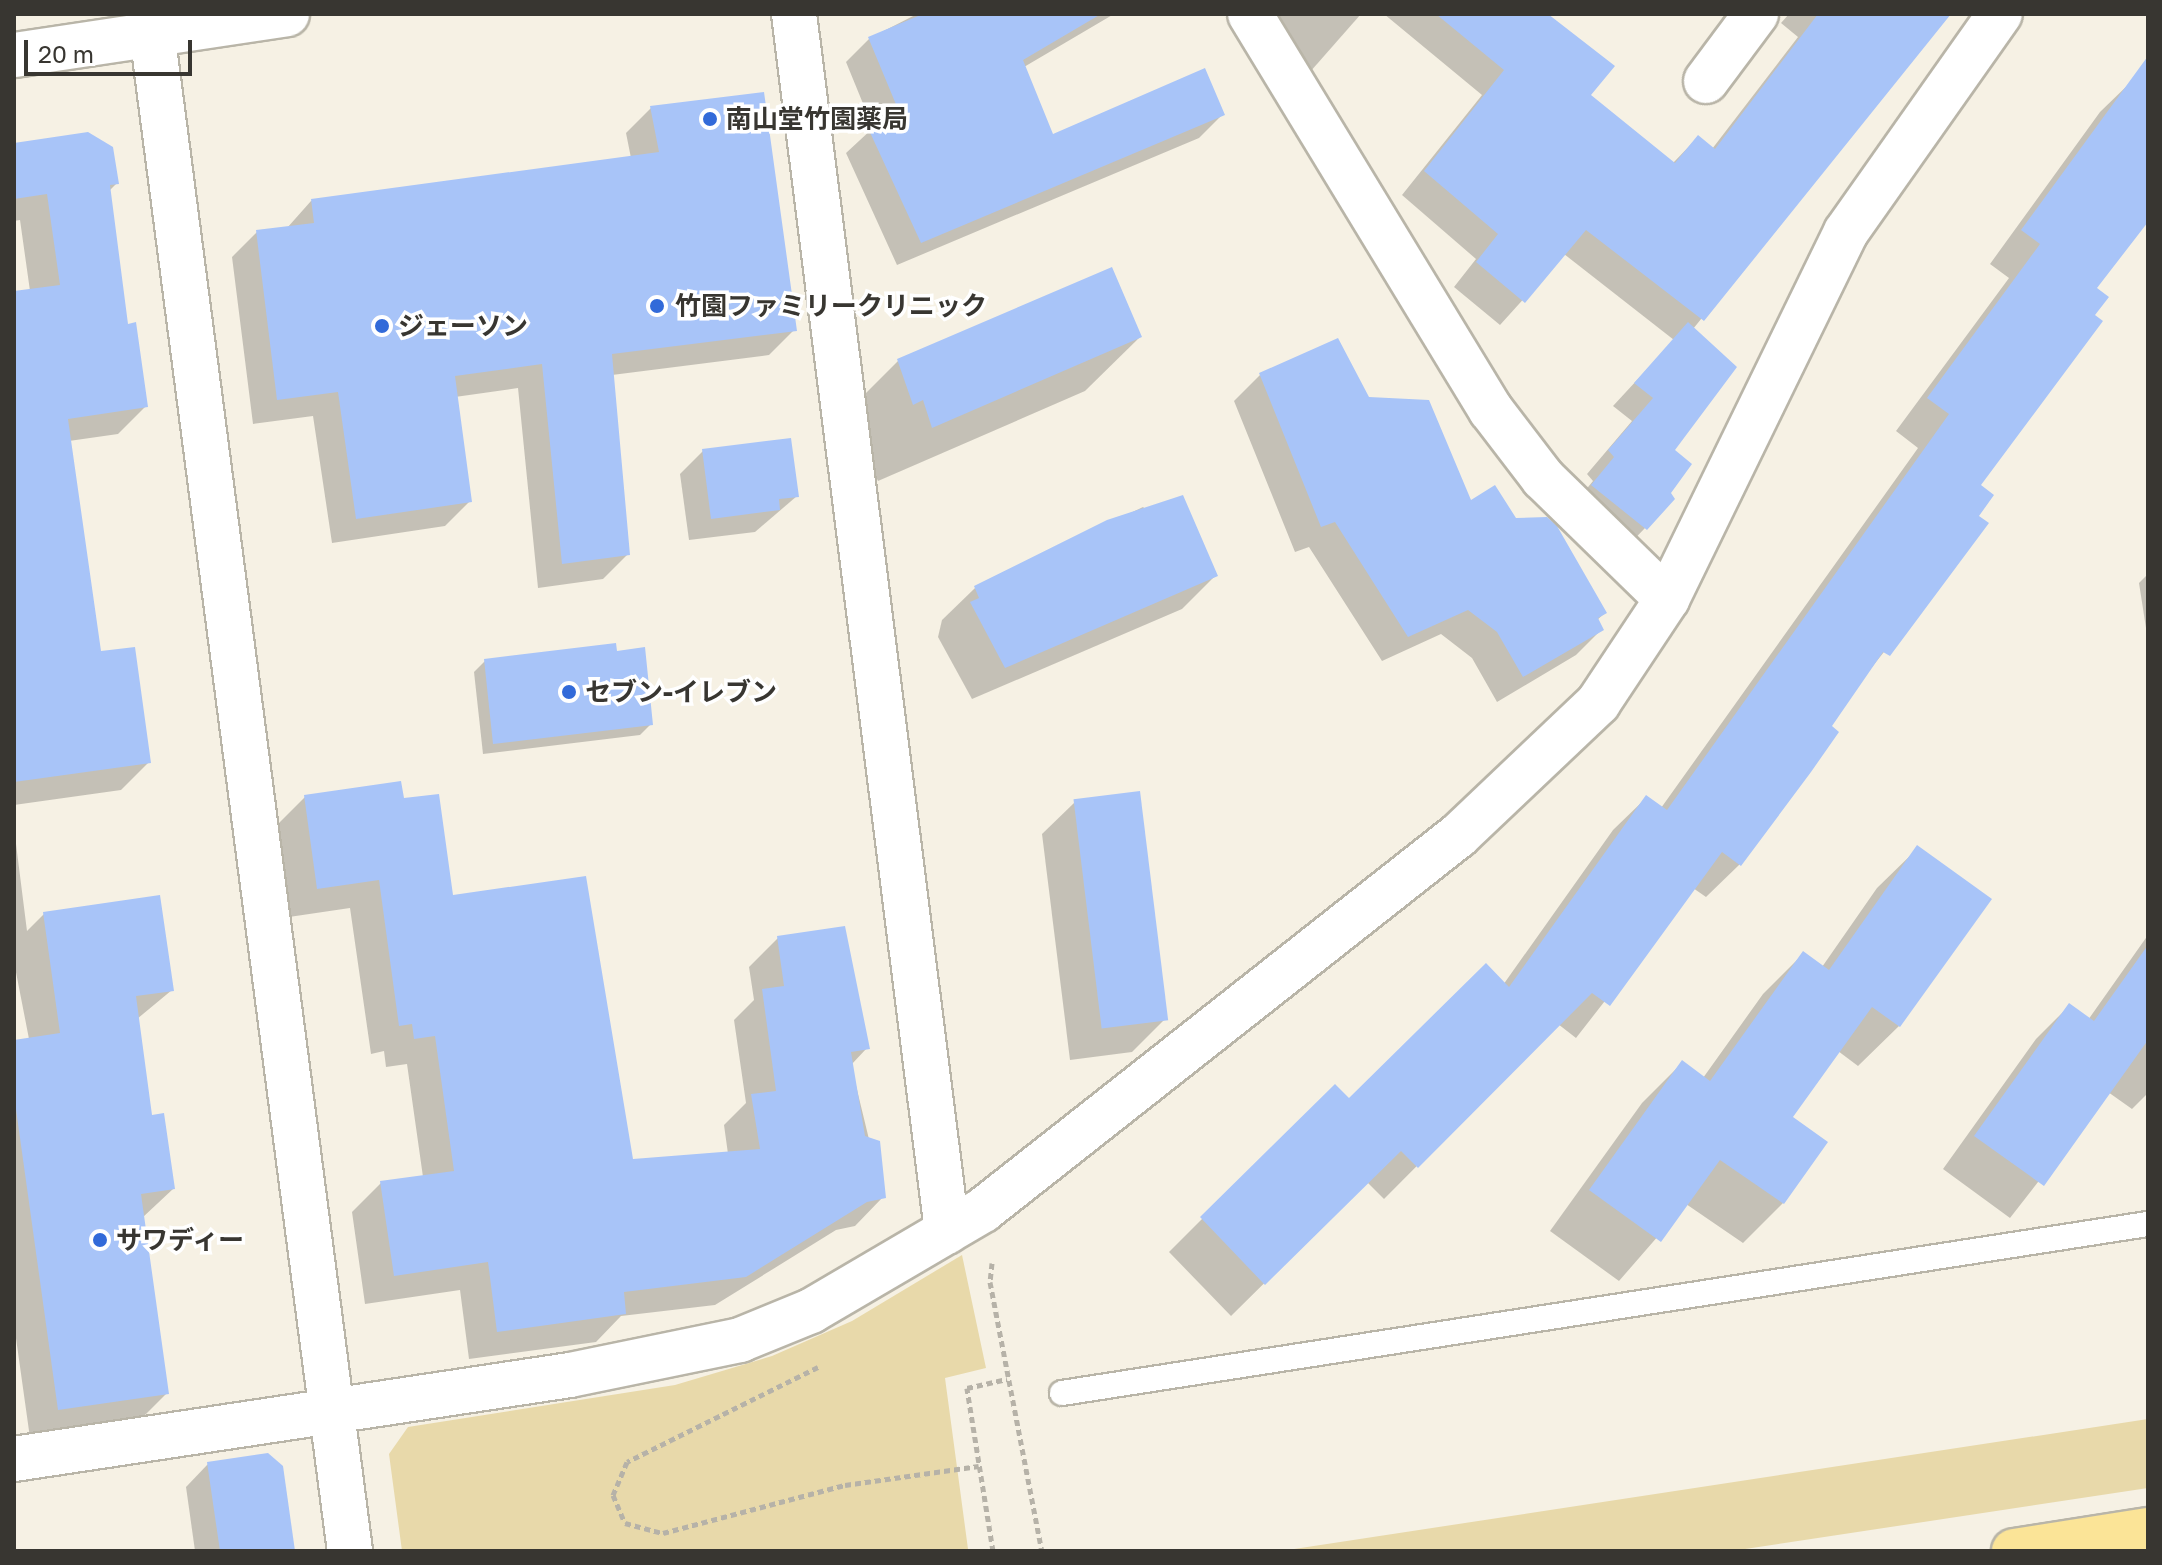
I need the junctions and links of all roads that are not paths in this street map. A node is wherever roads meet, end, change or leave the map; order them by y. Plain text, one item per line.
1 (287, 14) edge
2 (794, 14) edge
3 (1250, 14) edge
4 (1756, 14) edge
5 (2000, 14) edge
6 (151, 24) edge
7 (14, 55) edge
8 (1706, 81) dead end
9 (1667, 599) junction
10 (2148, 1224) edge
11 (947, 1231) junction
12 (1062, 1393) dead end
13 (332, 1411) junction
14 (14, 1459) edge
15 (2148, 1530) edge
16 (350, 1551) edge
17 (2014, 1551) edge

1 - 6 street
2 - 11 street
3 - 9 street
4 - 8 street
5 - 9 street
6 - 7 street
6 - 13 street
9 - 11 street
10 - 12 lane
11 - 13 street
13 - 14 street
13 - 16 street
15 - 17 main road

